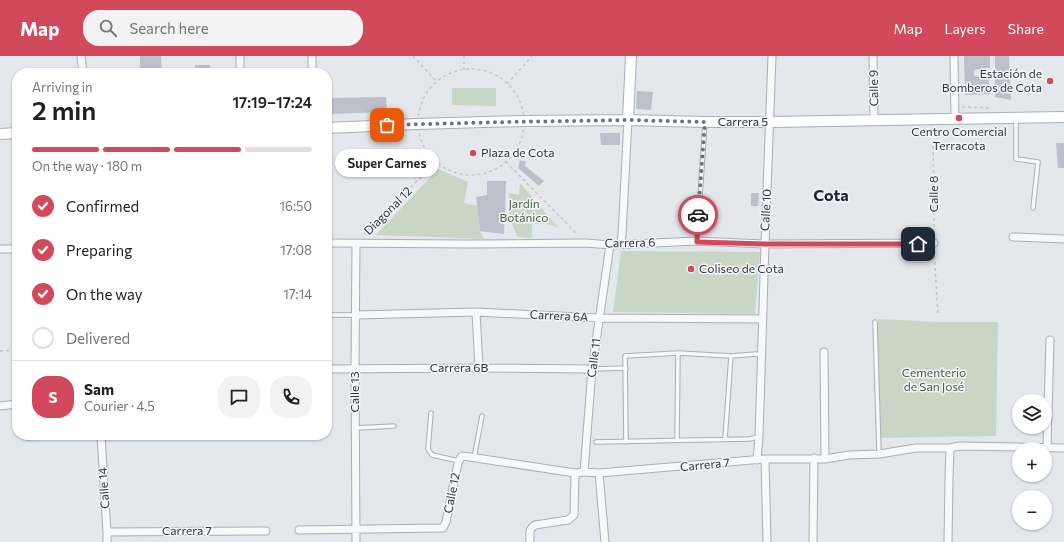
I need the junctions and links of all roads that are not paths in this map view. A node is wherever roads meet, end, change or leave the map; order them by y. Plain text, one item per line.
1 (81, 56) edge
2 (240, 56) edge
3 (312, 56) edge
4 (631, 56) edge
5 (772, 56) edge
6 (873, 56) edge
7 (954, 56) edge
8 (82, 68) edge
9 (240, 68) edge
10 (312, 68) edge
11 (1064, 117) edge
12 (955, 118) junction
13 (1016, 118) junction
14 (628, 120) junction
15 (874, 120) junction
16 (705, 122) junction
17 (770, 122) junction
18 (332, 128) edge
19 (12, 133) edge
20 (0, 134) edge
21 (1033, 208) dead end
22 (1013, 237) dead end
23 (1064, 239) edge
24 (697, 242) junction
25 (332, 243) edge
26 (356, 243) junction
27 (620, 244) junction
28 (765, 244) junction
29 (934, 244) road end
30 (610, 245) junction
31 (0, 249) edge
32 (12, 249) edge
33 (476, 312) junction
34 (332, 315) edge
35 (356, 315) junction
36 (599, 318) junction
37 (763, 319) junction
38 (875, 322) dead end
39 (1050, 340) dead end
40 (824, 352) dead end
41 (678, 353) junction
42 (762, 355) junction
43 (731, 356) junction
44 (332, 368) edge
45 (355, 368) junction
46 (479, 368) junction
47 (626, 368) junction
48 (592, 369) junction
49 (12, 405) edge
50 (0, 406) edge
51 (431, 413) dead end
52 (482, 416) dead end
53 (394, 426) dead end
54 (356, 428) junction
55 (759, 437) junction
56 (725, 439) junction
57 (101, 440) edge
58 (677, 440) junction
59 (596, 442) dead end
60 (626, 442) junction
61 (1046, 442) edge
62 (1012, 447) edge
63 (1052, 447) edge
64 (950, 448) junction
65 (1064, 448) edge
66 (879, 454) junction
67 (474, 458) junction
68 (814, 458) junction
69 (825, 458) junction
70 (460, 459) junction
71 (766, 459) junction
72 (757, 460) junction
73 (584, 472) junction
74 (575, 473) junction
75 (599, 473) junction
76 (299, 530) dead end
77 (356, 530) junction
78 (266, 531) dead end
79 (107, 532) junction
80 (107, 542) edge
81 (356, 542) edge
82 (530, 542) edge
83 (606, 542) edge
84 (767, 542) edge
85 (813, 542) edge
86 (948, 542) edge

1 - 8 street
2 - 9 street
3 - 10 street
4 - 14 main road
5 - 17 street, Calle 10
6 - 15 street, Calle 9
7 - 12 street
11 - 13 main road, Carrera 5
12 - 13 main road, Carrera 5
12 - 15 main road, Carrera 5
13 - 21 lane
14 - 16 main road, Carrera 5
14 - 18 main road, Carrera 5
14 - 27 street
15 - 17 main road, Carrera 5
16 - 17 main road, Carrera 5
16 - 24 lane
17 - 28 street, Calle 10
19 - 20 main road
22 - 23 street
24 - 27 street, Carrera 6
24 - 28 street, Carrera 6
25 - 26 street, Carrera 6
26 - 30 street, Carrera 6
26 - 35 street, Calle 13
27 - 30 street, Carrera 6
28 - 29 street, Carrera 6
28 - 37 street, Calle 10
30 - 36 street, Calle 11
31 - 32 street
33 - 35 street, Carrera 6A
33 - 36 street, Carrera 6A
33 - 46 street
34 - 35 lane
35 - 45 street, Calle 13
36 - 37 street, Carrera 6A
36 - 48 street, Calle 11
37 - 42 street, Calle 10
38 - 66 lane
39 - 61 street
40 - 69 street
41 - 43 lane
41 - 47 lane
41 - 58 lane
42 - 43 lane
42 - 55 street, Calle 10
43 - 56 lane
44 - 45 street, Carrera 6B
45 - 46 street, Carrera 6B
45 - 54 street, Calle 13
46 - 48 street, Carrera 6B
47 - 48 lane
47 - 60 lane
48 - 73 street, Calle 11
49 - 50 street
51 - 70 lane
52 - 67 lane
53 - 54 lane
54 - 77 street, Calle 13
55 - 56 lane
55 - 72 street, Calle 10
56 - 58 lane
57 - 79 street, Calle 14
58 - 60 lane
59 - 60 lane
62 - 64 street, Carrera 7
63 - 65 street, Carrera 7
64 - 66 street, Carrera 7
64 - 86 street
66 - 69 street, Carrera 7
67 - 70 street, Carrera 7
67 - 74 street, Carrera 7
68 - 69 street, Carrera 7
68 - 71 street, Carrera 7
68 - 85 street
70 - 77 street, Calle 12
71 - 72 street, Carrera 7
71 - 84 street
72 - 75 street, Carrera 7
73 - 74 street, Carrera 7
73 - 75 street, Carrera 7
74 - 82 street
75 - 83 street
76 - 77 street
77 - 81 street, Calle 13
78 - 79 street, Carrera 7
79 - 80 street, Calle 14

